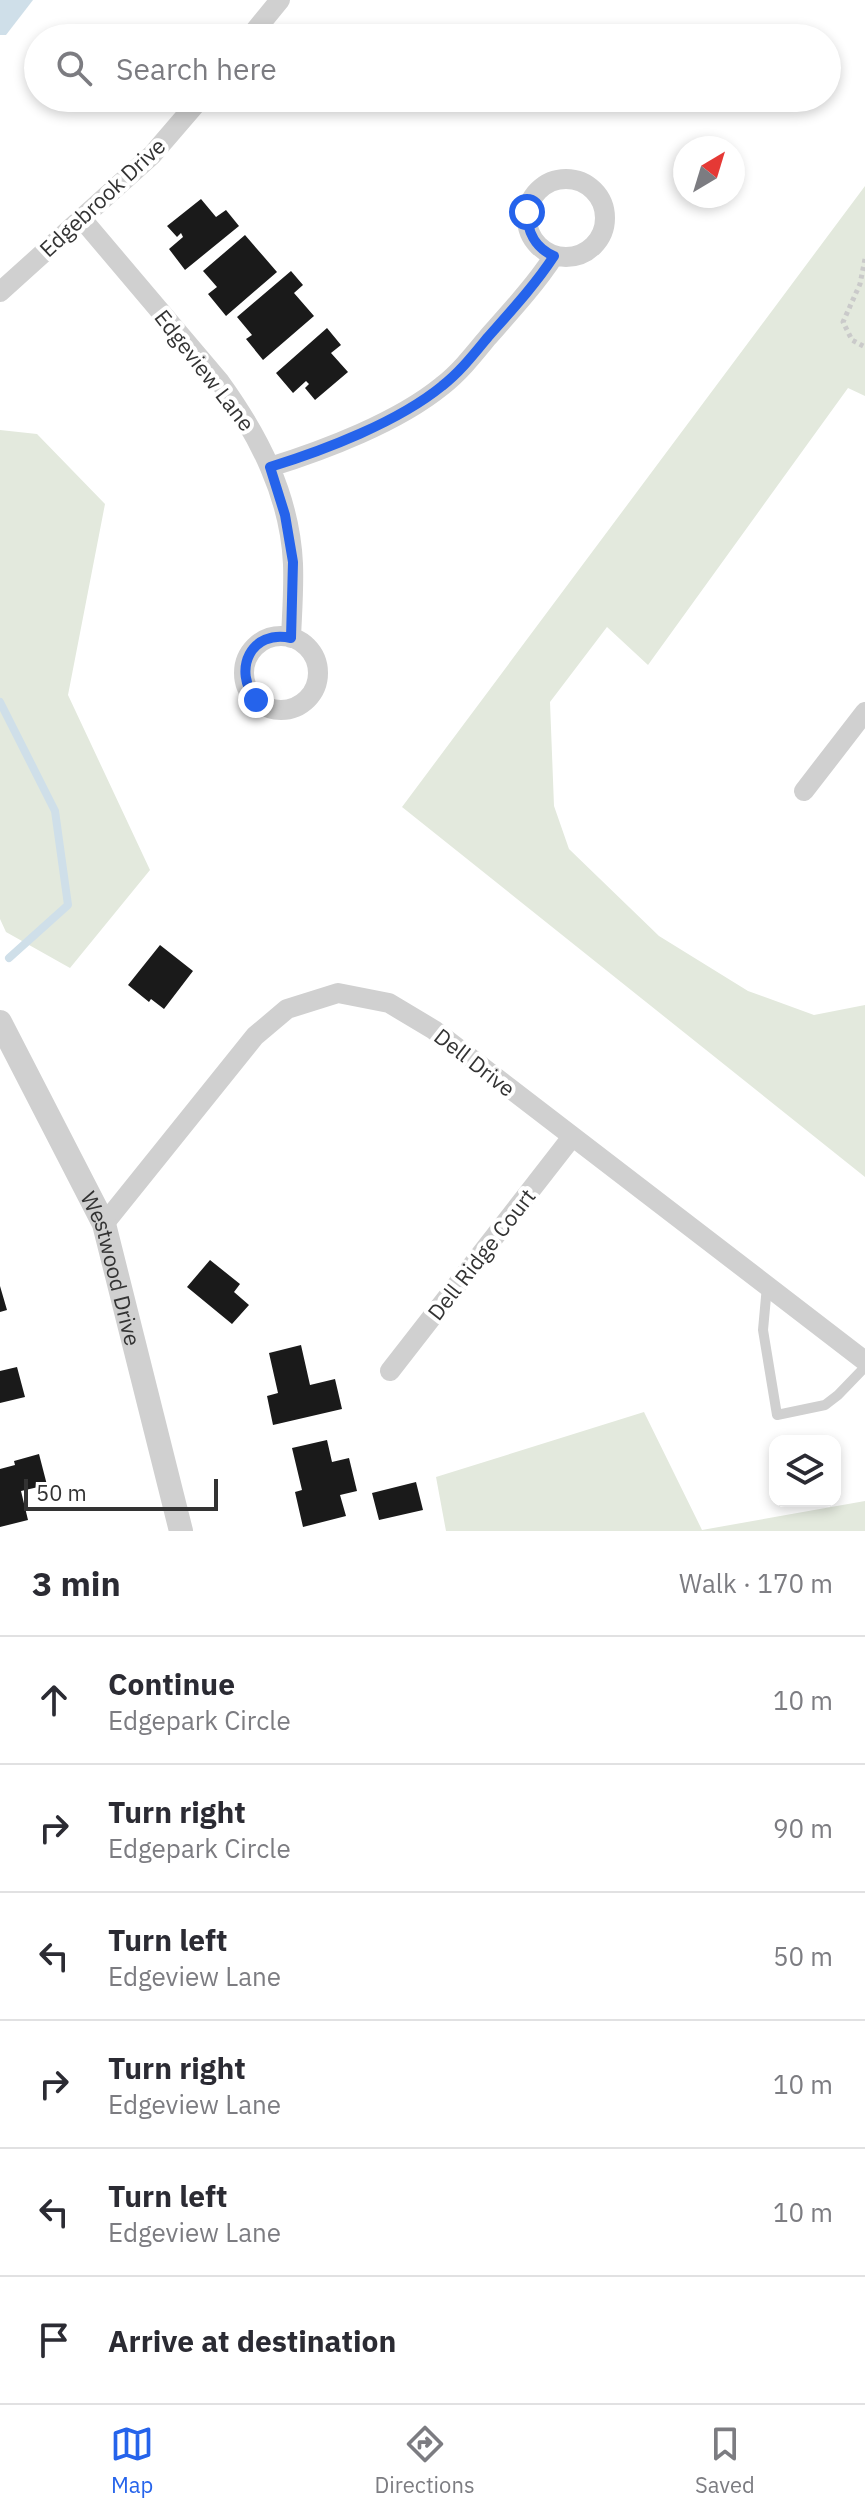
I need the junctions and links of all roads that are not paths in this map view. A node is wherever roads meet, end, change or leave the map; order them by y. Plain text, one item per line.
1 (280, 0) edge
2 (260, 24) edge
3 (189, 112) edge
4 (82, 219) junction
5 (554, 256) dead end
6 (0, 292) edge
7 (270, 467) junction
8 (291, 638) dead end
9 (865, 712) edge
10 (804, 791) dead end
11 (0, 1022) edge
12 (572, 1137) junction
13 (104, 1224) junction
14 (767, 1286) junction
15 (865, 1364) edge
16 (390, 1371) dead end
17 (181, 1531) edge

1 - 2 street
3 - 4 street, Edgebrook Drive
4 - 6 street, Edgebrook Drive
4 - 7 street, Edgeview Lane
5 - 7 street
7 - 8 street, Edgeview Lane
9 - 10 street
11 - 13 street, Westwood Drive
12 - 13 street, Dell Drive
12 - 14 street, Dell Drive
12 - 16 street, Dell Ridge Court
13 - 17 street, Westwood Drive
14 - 15 street, Dell Drive
14 - 15 lane

